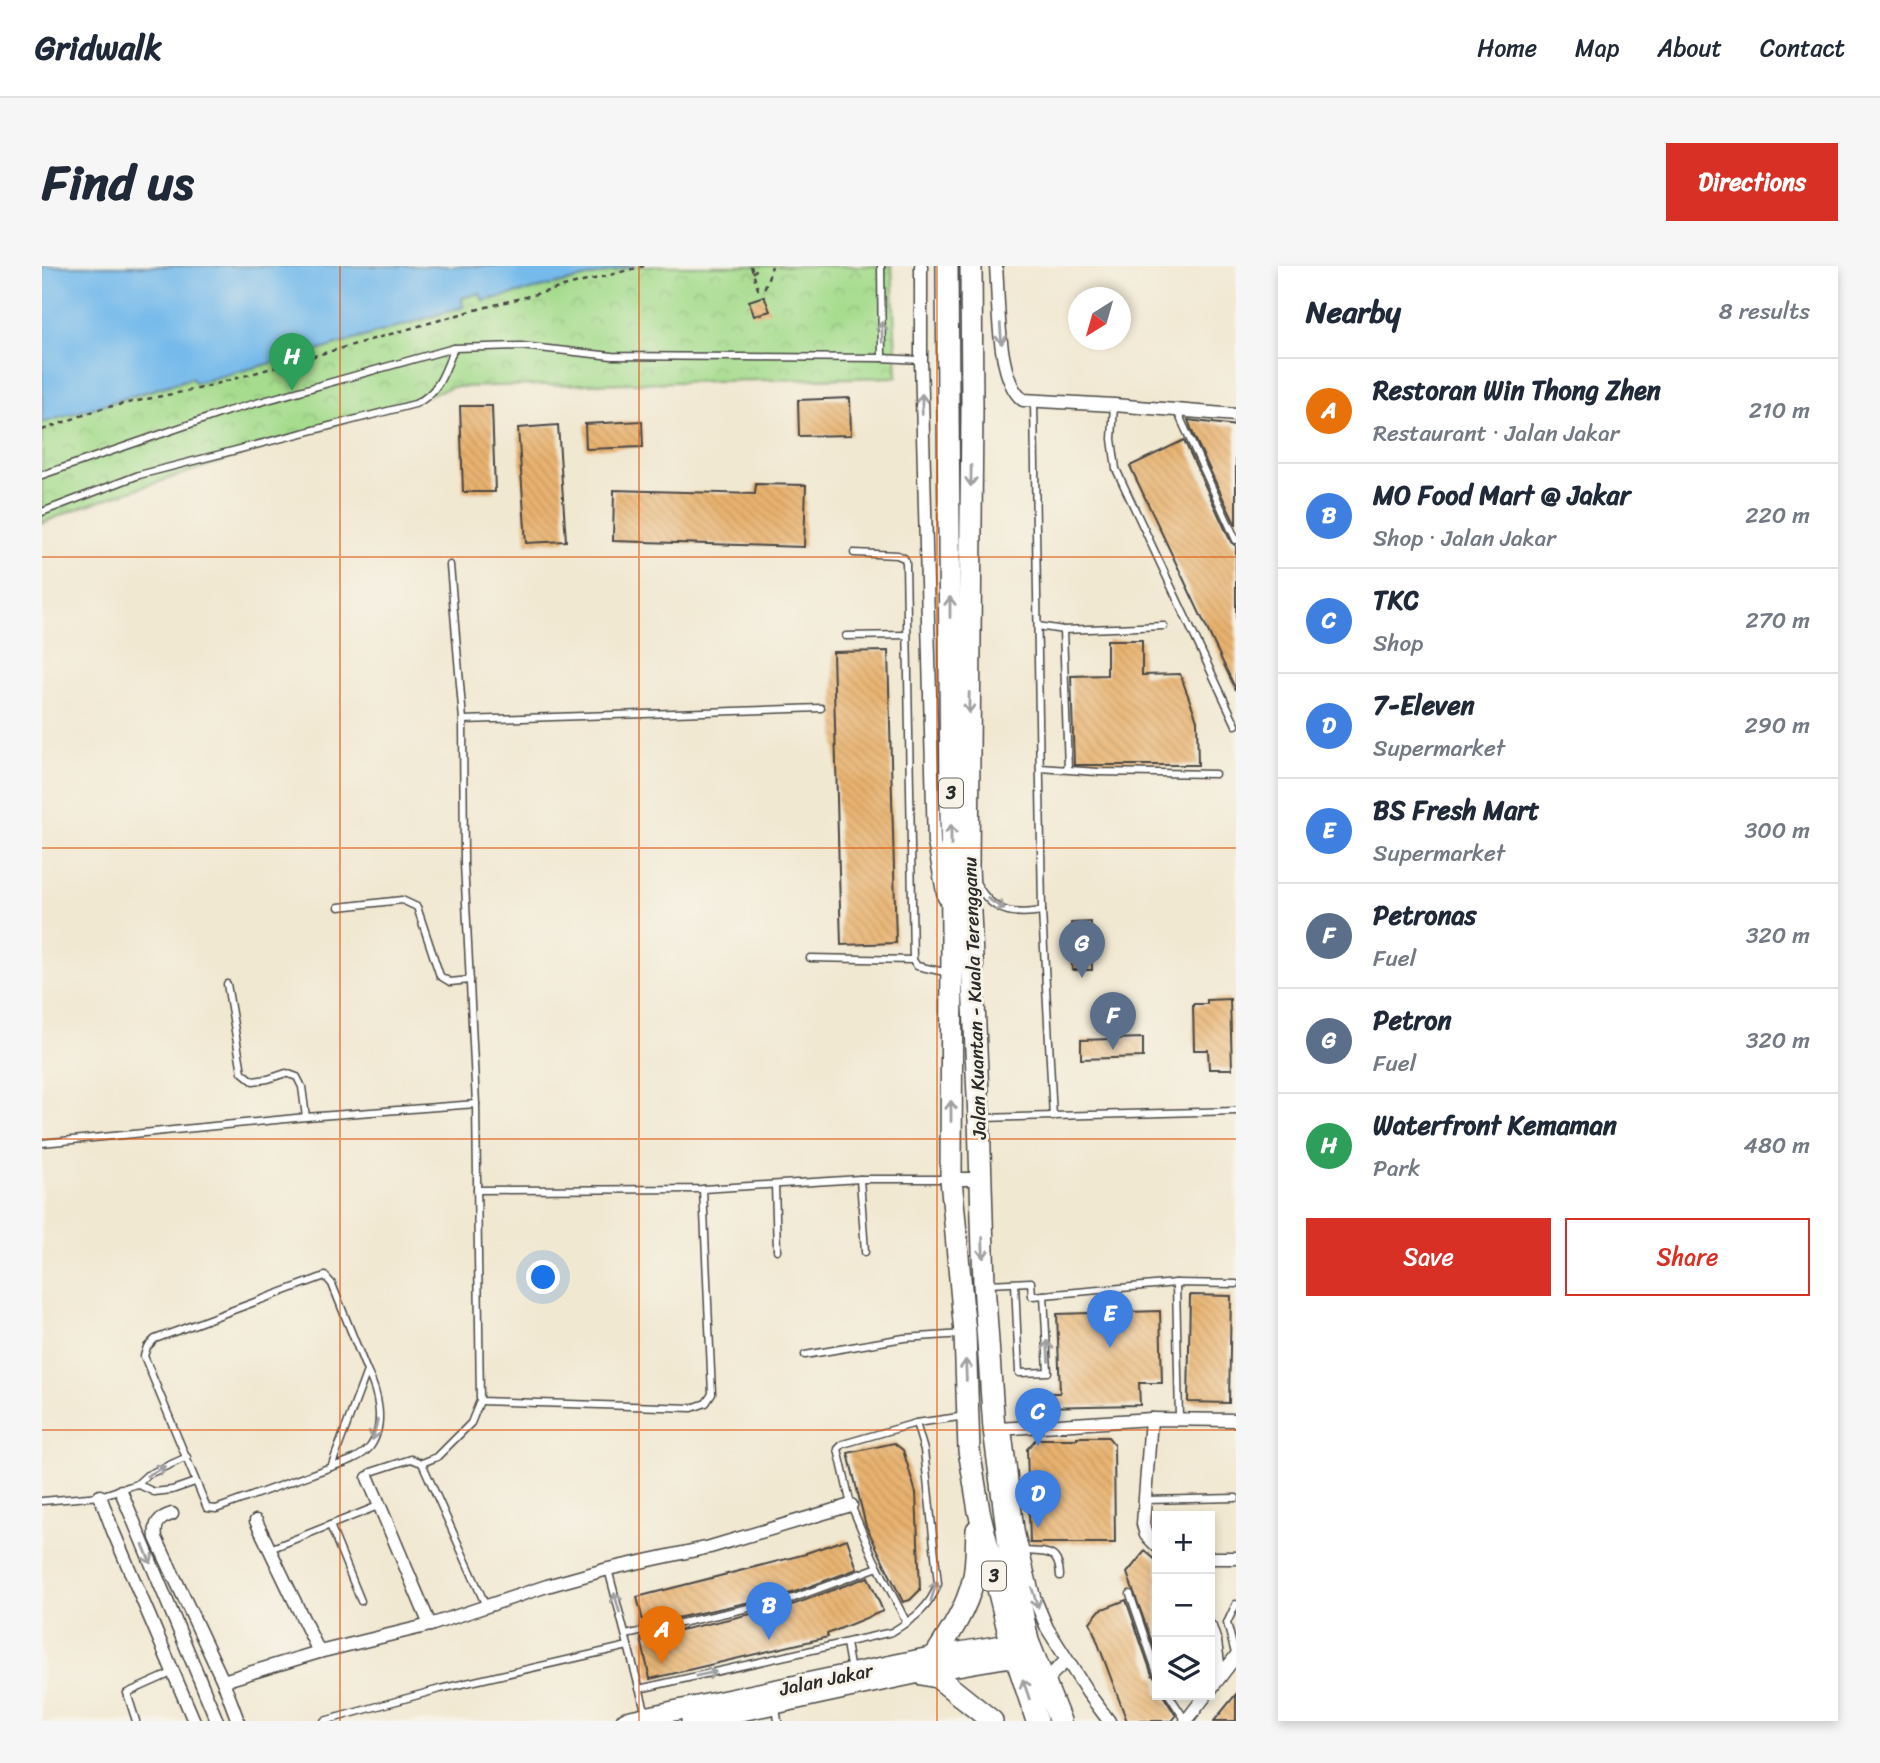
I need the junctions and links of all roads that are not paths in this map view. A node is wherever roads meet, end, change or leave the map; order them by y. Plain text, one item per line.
1 (881, 266) edge
2 (921, 266) edge
3 (947, 266) edge
4 (971, 266) edge
5 (996, 266) edge
6 (454, 348) junction
7 (882, 358) junction
8 (921, 360) junction
9 (1034, 403) junction
10 (1114, 405) junction
11 (1176, 409) junction
12 (1236, 415) edge
13 (42, 475) edge
14 (42, 512) edge
15 (1236, 540) edge
16 (854, 553) dead end
17 (450, 565) dead end
18 (1038, 626) junction
19 (1164, 626) dead end
20 (1063, 630) junction
21 (907, 635) junction
22 (846, 636) dead end
23 (821, 708) dead end
24 (463, 720) junction
25 (1236, 725) edge
26 (1040, 768) junction
27 (1068, 769) junction
28 (1215, 774) dead end
29 (968, 867) junction
30 (339, 907) dead end
31 (1042, 911) junction
32 (952, 936) junction
33 (810, 958) dead end
34 (913, 960) junction
35 (951, 973) junction
36 (470, 980) junction
37 (227, 984) dead end
38 (476, 1104) junction
39 (1236, 1111) edge
40 (306, 1117) junction
41 (1053, 1117) junction
42 (979, 1118) junction
43 (42, 1143) edge
44 (951, 1179) junction
45 (981, 1179) junction
46 (860, 1180) junction
47 (775, 1185) junction
48 (703, 1189) junction
49 (477, 1190) junction
50 (778, 1250) dead end
51 (865, 1252) dead end
52 (1015, 1283) junction
53 (1176, 1283) junction
54 (984, 1284) junction
55 (1236, 1284) edge
56 (1044, 1295) junction
57 (965, 1334) junction
58 (805, 1355) dead end
59 (367, 1371) junction
60 (480, 1401) junction
61 (968, 1416) junction
62 (1151, 1419) junction
63 (1179, 1419) junction
64 (1236, 1420) edge
65 (916, 1423) junction
66 (1000, 1429) junction
67 (187, 1457) junction
68 (422, 1463) junction
69 (331, 1467) junction
70 (368, 1478) joint
71 (195, 1482) junction
72 (137, 1484) junction
73 (121, 1491) junction
74 (100, 1496) junction
75 (1236, 1498) edge
76 (1143, 1500) junction
77 (42, 1501) edge
78 (851, 1505) junction
79 (378, 1506) junction
80 (979, 1511) junction
81 (172, 1514) dead end
82 (256, 1521) dead end
83 (330, 1525) junction
84 (1152, 1541) edge
85 (269, 1549) junction
86 (1016, 1552) junction
87 (1215, 1558) edge
88 (1236, 1558) edge
89 (878, 1567) junction
90 (608, 1569) junction
91 (1060, 1576) dead end
92 (1130, 1594) dead end
93 (361, 1601) dead end
94 (1236, 1604) edge
95 (486, 1606) junction
96 (907, 1623) junction
97 (430, 1625) junction
98 (626, 1636) junction
99 (1213, 1637) edge
100 (185, 1642) junction
101 (1056, 1642) junction
102 (846, 1643) junction
103 (628, 1646) junction
104 (1022, 1648) junction
105 (164, 1649) junction
106 (319, 1652) junction
107 (935, 1656) junction
108 (1236, 1656) edge
109 (1152, 1658) edge
110 (1067, 1660) junction
111 (174, 1672) junction
112 (851, 1673) junction
113 (922, 1674) junction
114 (1220, 1677) junction
115 (223, 1681) junction
116 (1215, 1684) edge
117 (639, 1689) junction
118 (1046, 1690) junction
119 (1172, 1700) edge
120 (1202, 1700) edge
121 (777, 1713) edge
122 (647, 1719) edge
123 (136, 1721) edge
124 (194, 1721) edge
125 (217, 1721) edge
126 (238, 1721) edge
127 (324, 1721) edge
128 (626, 1721) edge
129 (691, 1721) edge
130 (992, 1721) edge
131 (1037, 1721) edge
132 (1060, 1721) edge
133 (1109, 1721) edge
134 (1186, 1721) edge

7 -> 1 lane
2 - 8 street
32 -> 3 highway, Jalan Kuantan - Kuala Terengganu / 3
4 -> 29 highway, Jalan Kuantan - Kuala Terengganu / 3
5 -> 9 street
6 - 7 lane
6 - 13 lane
6 - 14 lane
7 - 8 lane
32 -> 8 street
9 - 10 street
9 - 18 lane
10 - 11 street
10 - 25 lane
11 - 12 street
11 - 15 lane
16 - 21 lane
17 - 24 lane
18 - 20 lane
18 - 26 lane
19 - 20 lane
20 - 27 lane
21 - 22 lane
21 - 34 lane
23 - 24 lane
24 - 36 lane
26 - 27 lane
26 - 31 lane
27 - 28 lane
29 -> 31 lane
29 - 42 highway, Jalan Kuantan - Kuala Terengganu / 3
30 - 36 lane
31 - 41 lane
32 - 35 highway, Jalan Kuantan - Kuala Terengganu / 3
33 - 34 lane
34 - 35 lane
44 -> 35 highway, Jalan Kuantan - Kuala Terengganu / 3
36 - 38 lane
37 - 40 lane
38 - 40 lane
38 - 49 lane
39 - 41 lane
40 - 43 lane
41 - 42 lane
42 - 45 highway, Jalan Kuantan - Kuala Terengganu / 3
44 - 45 street
44 - 46 lane
44 - 57 highway, Jalan Kuantan - Kuala Terengganu / 3
45 -> 54 highway, Jalan Kuantan - Kuala Terengganu / 3
46 - 47 lane
46 - 51 lane
47 - 48 lane
47 - 50 lane
48 - 49 lane
48 - 60 lane
49 - 60 lane
52 - 54 lane
52 - 56 lane
52 -> 56 lane
53 - 55 lane
53 - 56 lane
53 - 63 lane
54 - 66 highway, Jalan Kuantan - Kuala Terengganu / 3
57 - 58 lane
61 -> 57 highway, Jalan Kuantan - Kuala Terengganu / 3
59 - 67 lane
59 - 69 lane
59 -> 69 lane
60 - 68 lane
61 - 65 lane
61 - 80 highway, Jalan Kuantan - Kuala Terengganu / 3
62 - 63 street
62 - 66 street
62 - 76 street
63 - 64 street
65 - 78 lane
96 -> 65 lane
66 - 86 highway, Jalan Kuantan - Kuala Terengganu / 3
67 - 71 lane
72 -> 67 lane
68 - 70 lane
68 - 95 lane
69 - 71 lane
70 - 79 street
71 - 72 lane
72 - 73 lane
73 - 74 lane
73 -> 100 street
74 - 77 lane
74 - 105 street
75 - 76 lane
76 - 84 street
78 - 89 lane
78 - 90 street
79 - 83 lane
79 - 97 street
80 - 104 highway, Jalan Kuantan - Kuala Terengganu / 3
80 - 107 highway
81 - 115 street
82 - 85 street
83 - 85 lane
83 - 93 lane
85 - 106 street
86 - 91 lane
86 -> 101 street
86 - 104 highway, Jalan Kuantan - Kuala Terengganu / 3
87 - 88 street
89 - 96 lane
89 - 98 lane
90 - 95 street
98 -> 90 lane
92 - 109 lane
94 - 108 lane
95 - 97 street
96 - 102 lane
97 - 106 street
98 - 103 lane
99 - 114 street
100 - 105 street
100 - 125 street
101 - 104 street
101 - 110 street
102 - 112 lane
117 -> 102 lane
103 - 117 lane
103 - 127 lane
104 - 107 main road, Jalan Jakar
104 - 113 main road, Jalan Jakar
104 - 118 highway, Jalan Kuantan - Kuala Terengganu / 3
131 -> 104 highway, Jalan Kuantan - Kuala Terengganu / 3
105 - 111 street
106 - 115 street
107 - 112 main road, Jalan Jakar
108 - 114 street
110 - 118 street
110 - 133 street
111 - 123 lane
111 - 124 street
112 - 122 main road, Jalan Jakar
113 - 121 main road, Jalan Jakar
113 - 130 highway
114 - 116 street
115 - 126 street
117 - 122 lane
118 - 132 highway, Jalan Kuantan - Kuala Terengganu / 3
119 - 134 lane
120 - 134 street
121 - 129 main road, Jalan Jakar
122 - 128 main road, Jalan Jakar

